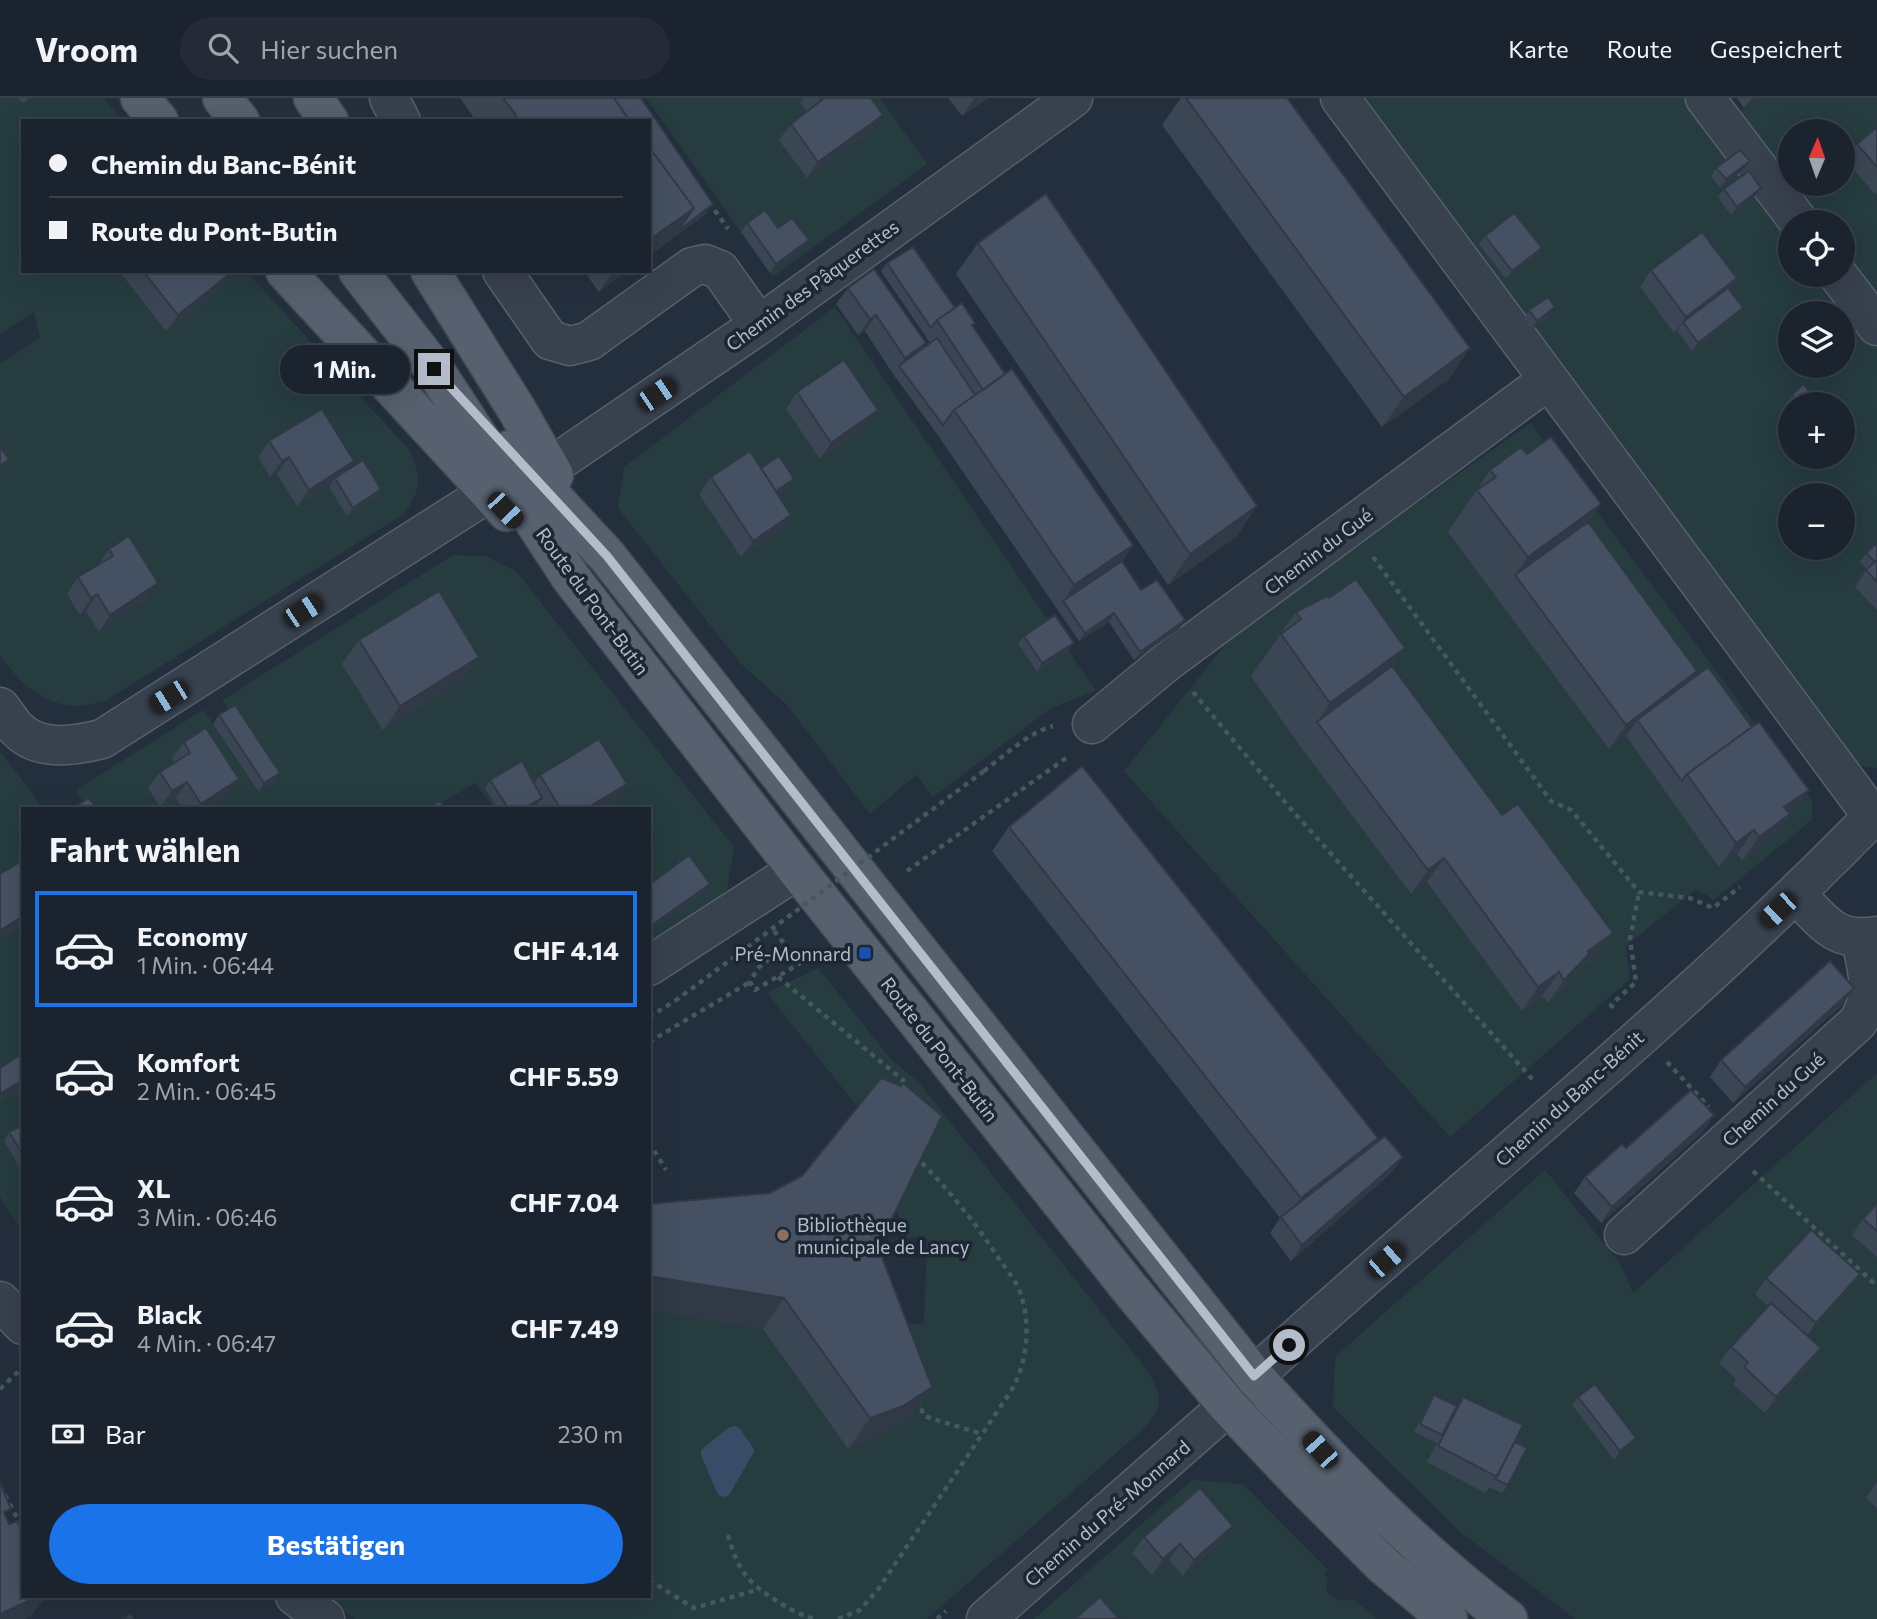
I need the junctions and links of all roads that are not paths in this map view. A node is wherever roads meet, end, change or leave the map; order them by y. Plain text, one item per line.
1 (141, 98) edge
2 (222, 98) edge
3 (313, 98) edge
4 (389, 98) edge
5 (1073, 98) edge
6 (1339, 98) edge
7 (1705, 98) edge
8 (157, 119) edge
9 (238, 119) edge
10 (328, 119) edge
11 (400, 119) edge
12 (1790, 210) edge
13 (287, 273) edge
14 (360, 273) edge
15 (431, 273) edge
16 (503, 273) edge
17 (1847, 287) edge
18 (760, 325) junction
19 (1877, 326) edge
20 (434, 369) junction
21 (1547, 381) junction
22 (549, 468) junction
23 (488, 493) junction
24 (607, 556) junction
25 (571, 578) junction
26 (0, 707) edge
27 (1092, 724) road end
28 (1875, 815) edge
29 (797, 870) junction
30 (1796, 894) junction
31 (1869, 938) edge
32 (651, 965) edge
33 (1624, 1235) dead end
34 (21, 1287) edge
35 (0, 1295) edge
36 (0, 1301) edge
37 (21, 1323) edge
38 (1254, 1376) junction
39 (1228, 1406) junction
40 (298, 1598) edge
41 (326, 1619) edge
42 (986, 1619) edge
43 (1448, 1619) edge
44 (1508, 1619) edge

1 - 8 main road
2 - 9 main road
3 - 10 main road
4 - 11 street
5 - 18 street, Chemin des Pâquerettes
6 - 21 street
7 - 12 street
13 - 23 main road
14 - 20 main road, Route du Pont-Butin
15 - 22 main road
16 - 18 street
17 - 19 street
18 - 22 street, Chemin des Pâquerettes
20 - 24 main road, Route du Pont-Butin
20 - 25 main road, Route du Pont-Butin
21 - 27 street, Chemin du Gué
21 - 28 street
22 - 24 main road
23 - 25 main road
23 - 26 street
24 - 38 main road, Route du Pont-Butin
25 - 29 main road, Route du Pont-Butin
28 - 30 street, Chemin du Banc-Bénit
29 - 32 street
29 - 39 main road, Route du Pont-Butin
30 - 31 street, Chemin du Gué
30 - 38 street, Chemin du Banc-Bénit
31 - 33 street, Chemin du Gué
34 - 35 street
36 - 37 street
38 - 44 main road, Route du Pont-Butin
39 - 42 street, Chemin du Pré-Monnard
39 - 43 main road, Route du Pont-Butin
40 - 41 street

